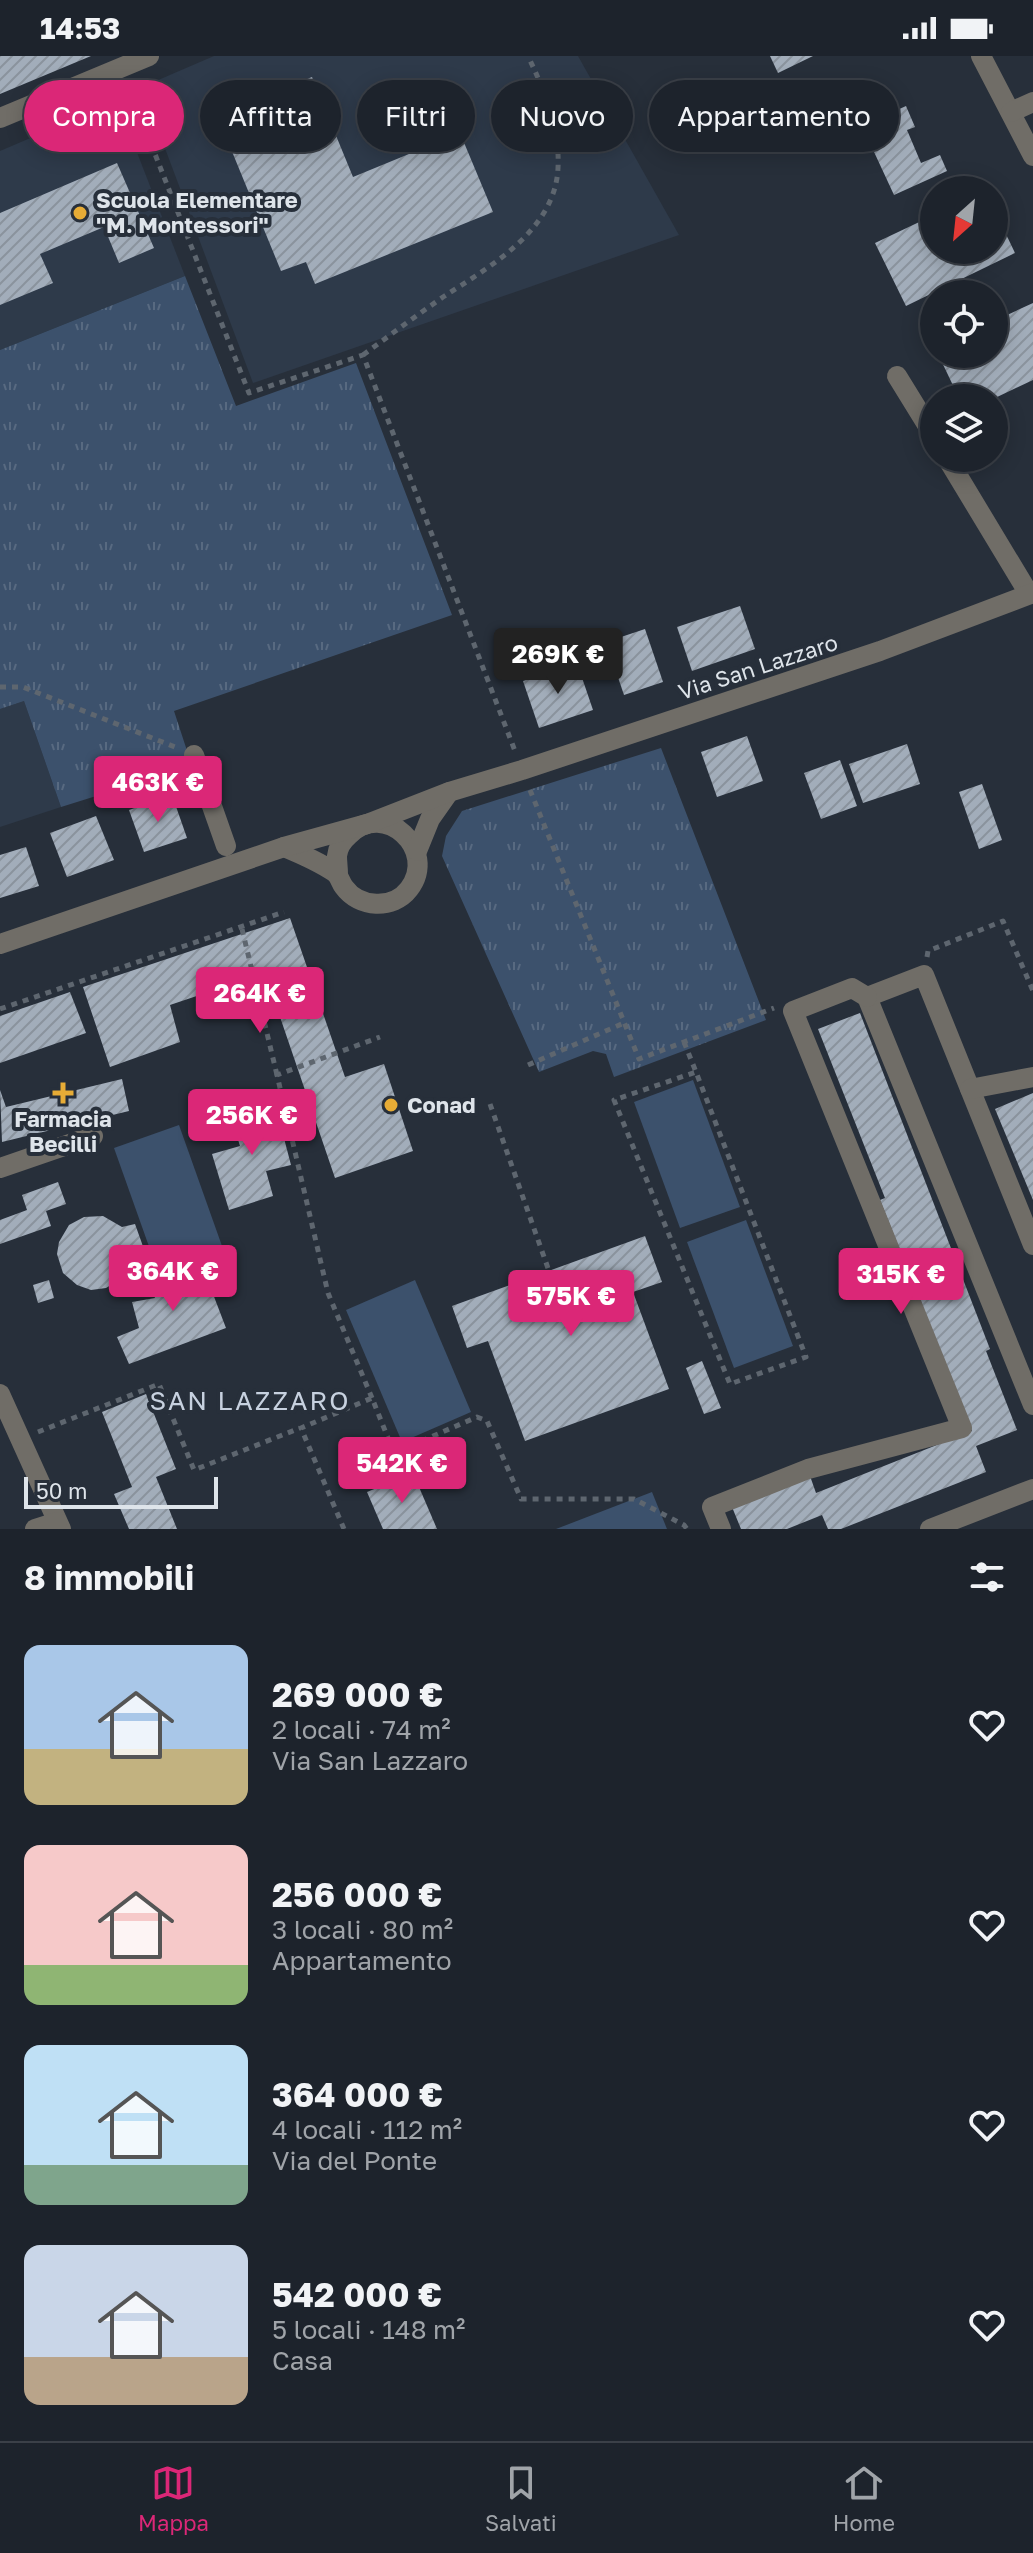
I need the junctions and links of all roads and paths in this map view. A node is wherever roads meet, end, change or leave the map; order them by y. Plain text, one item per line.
1 (149, 56) edge
2 (528, 56) edge
3 (981, 56) edge
4 (121, 68) junction
5 (1033, 102) edge
6 (1011, 112) junction
7 (0, 118) edge
8 (1033, 156) edge
9 (363, 355) junction
10 (897, 376) dead end
11 (920, 413) edge
12 (956, 472) edge
13 (1031, 594) edge
14 (0, 687) edge
15 (514, 748) dead end
16 (194, 755) joint
17 (522, 770) junction
18 (449, 792) junction
19 (367, 824) junction
20 (226, 846) dead end
21 (284, 847) junction
22 (417, 851) junction
23 (338, 874) junction
24 (284, 912) dead end
25 (242, 929) dead end
26 (0, 944) edge
27 (924, 975) junction
28 (1033, 991) edge
29 (867, 997) junction
30 (0, 1009) edge
31 (793, 1011) junction
32 (624, 1023) junction
33 (380, 1037) dead end
34 (684, 1042) junction
35 (528, 1065) dead end
36 (696, 1072) junction
37 (277, 1075) junction
38 (1033, 1077) edge
39 (970, 1089) junction
40 (490, 1104) dead end
41 (93, 1136) dead end
42 (0, 1168) edge
43 (1033, 1245) edge
44 (549, 1271) dead end
45 (0, 1394) edge
46 (372, 1398) junction
47 (1033, 1405) edge
48 (301, 1428) junction
49 (37, 1433) dead end
50 (1033, 1489) edge
51 (59, 1525) edge
52 (35, 1529) edge
53 (344, 1529) edge
54 (687, 1529) edge
55 (721, 1529) edge
56 (930, 1529) edge

1 - 4 street
2 - 9 path
3 - 6 street
4 - 7 street
4 - 9 path
5 - 6 street
6 - 8 street
9 - 15 path
10 - 11 street
12 - 13 street
13 - 17 street, Via San Lazzaro
14 - 16 path
16 - 20 street
17 - 18 street, Via San Lazzaro
17 - 32 path
18 - 19 street, Via San Lazzaro
18 - 22 street
19 - 21 street, Via San Lazzaro
19 - 22 street, Via San Lazzaro
19 - 23 street, Via San Lazzaro
21 - 23 street
21 - 26 street, Via San Lazzaro
22 - 23 street
24 - 30 path
25 - 37 path
27 - 28 path
27 - 29 street
27 - 39 street
29 - 31 street
29 - 47 street
31 - 34 path
31 - 55 street
32 - 34 path
32 - 35 path
33 - 37 path
34 - 36 path
36 - 36 path
37 - 46 path
38 - 39 street
39 - 43 street
40 - 44 path
41 - 42 street
45 - 51 street
46 - 48 path
46 - 54 path
48 - 49 path
48 - 53 path
50 - 56 street
51 - 52 street

